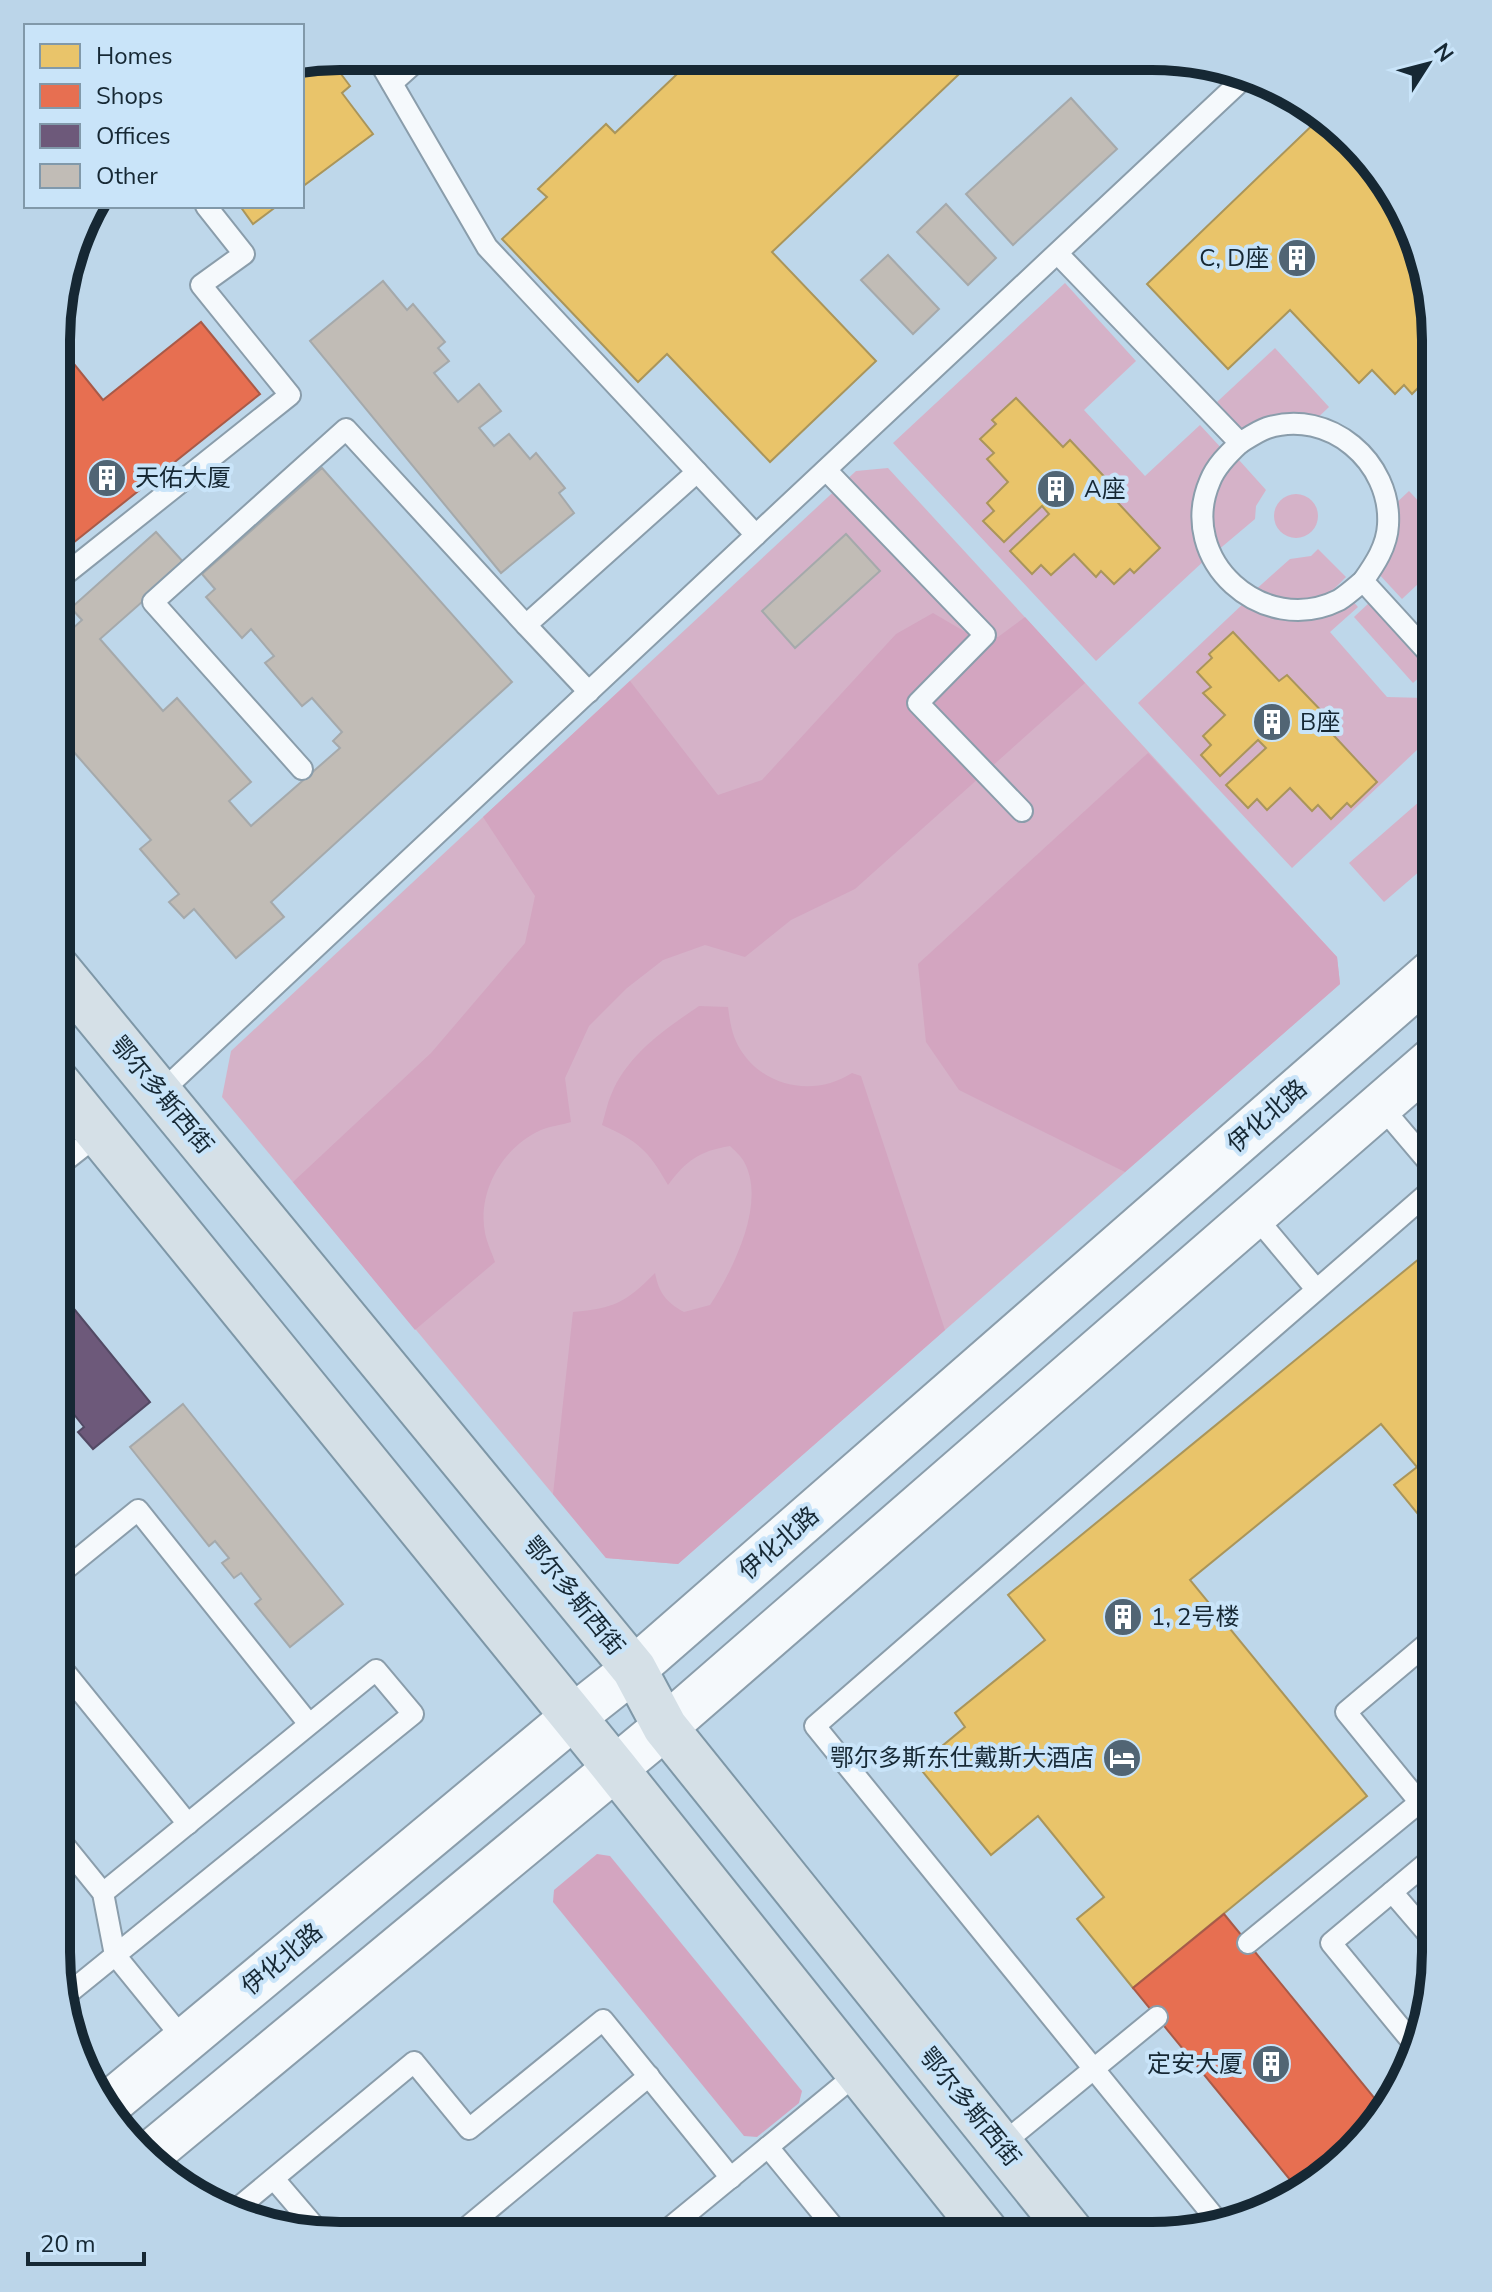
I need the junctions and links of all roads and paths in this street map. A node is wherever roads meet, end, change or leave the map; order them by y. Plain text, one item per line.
1 (384, 70) edge
2 (406, 70) edge
3 (392, 83) junction
4 (1237, 85) edge
5 (208, 208) edge
6 (1058, 254) junction
7 (1240, 443) junction
8 (826, 470) junction
9 (697, 472) junction
10 (756, 535) junction
11 (70, 570) edge
12 (1363, 581) junction
13 (526, 625) junction
14 (1422, 645) edge
15 (589, 692) junction
16 (302, 769) dead end
17 (1022, 811) dead end
18 (1422, 982) edge
19 (70, 984) edge
20 (1422, 1069) edge
21 (160, 1093) junction
22 (70, 1098) edge
23 (1380, 1105) junction
24 (99, 1134) junction
25 (1422, 1154) edge
26 (70, 1157) edge
27 (1421, 1198) edge
28 (1254, 1215) junction
29 (1316, 1289) junction
30 (70, 1565) edge
31 (1421, 1649) edge
32 (634, 1669) junction
33 (70, 1678) edge
34 (572, 1718) junction
35 (309, 1724) junction
36 (665, 1727) junction
37 (615, 1768) junction
38 (1420, 1802) joint
39 (188, 1824) junction
40 (70, 1852) edge
41 (1421, 1868) edge
42 (1392, 1892) junction
43 (103, 1893) junction
44 (1421, 1926) edge
45 (1248, 1943) dead end
46 (115, 1955) junction
47 (73, 1990) edge
48 (1157, 2017) dead end
49 (1408, 2036) edge
50 (185, 2041) junction
51 (1094, 2069) junction
52 (859, 2072) junction
53 (649, 2076) junction
54 (114, 2099) edge
55 (1001, 2145) junction
56 (768, 2147) junction
57 (156, 2149) edge
58 (731, 2178) junction
59 (274, 2179) junction
60 (244, 2203) edge
61 (1213, 2215) edge
62 (309, 2220) edge
63 (473, 2222) edge
64 (677, 2222) edge
65 (829, 2222) edge
66 (978, 2222) edge
67 (1063, 2222) edge

1 - 3 lane
2 - 3 lane
3 - 9 lane
4 - 6 lane
5 - 11 lane
6 - 7 lane
6 - 8 lane
7 - 12 lane
7 - 12 lane
8 - 10 lane
8 - 17 lane
9 - 10 lane
9 - 13 lane
10 - 15 lane
12 - 14 lane
13 - 15 lane
13 - 16 lane
15 - 21 lane
18 - 32 street, 伊化北路
19 - 21 main road, 鄂尔多斯西街
20 - 23 street
21 - 32 main road, 鄂尔多斯西街
22 - 24 main road
23 - 25 lane
23 - 28 street
24 - 26 lane
24 - 34 main road
27 - 29 lane
28 - 29 lane
28 - 36 street
29 - 51 lane
30 - 35 lane
31 - 38 lane
32 - 34 street, 伊化北路
32 - 36 main road, 鄂尔多斯西街
33 - 39 lane
34 - 37 main road
34 - 50 street, 伊化北路
35 - 39 lane
35 - 46 lane
36 - 37 street
36 - 55 main road, 鄂尔多斯西街
37 - 52 main road
37 - 57 street
38 - 45 lane
39 - 43 lane
40 - 43 lane
41 - 42 lane
42 - 44 lane
42 - 49 lane
43 - 46 lane
46 - 47 lane
46 - 50 lane
48 - 51 lane
50 - 54 street, 伊化北路
51 - 55 lane
51 - 61 lane
52 - 56 lane
52 - 66 main road
53 - 58 lane
53 - 59 lane
53 - 63 lane
55 - 67 main road, 鄂尔多斯西街
56 - 58 lane
56 - 65 lane
58 - 64 lane
59 - 60 lane
59 - 62 lane

